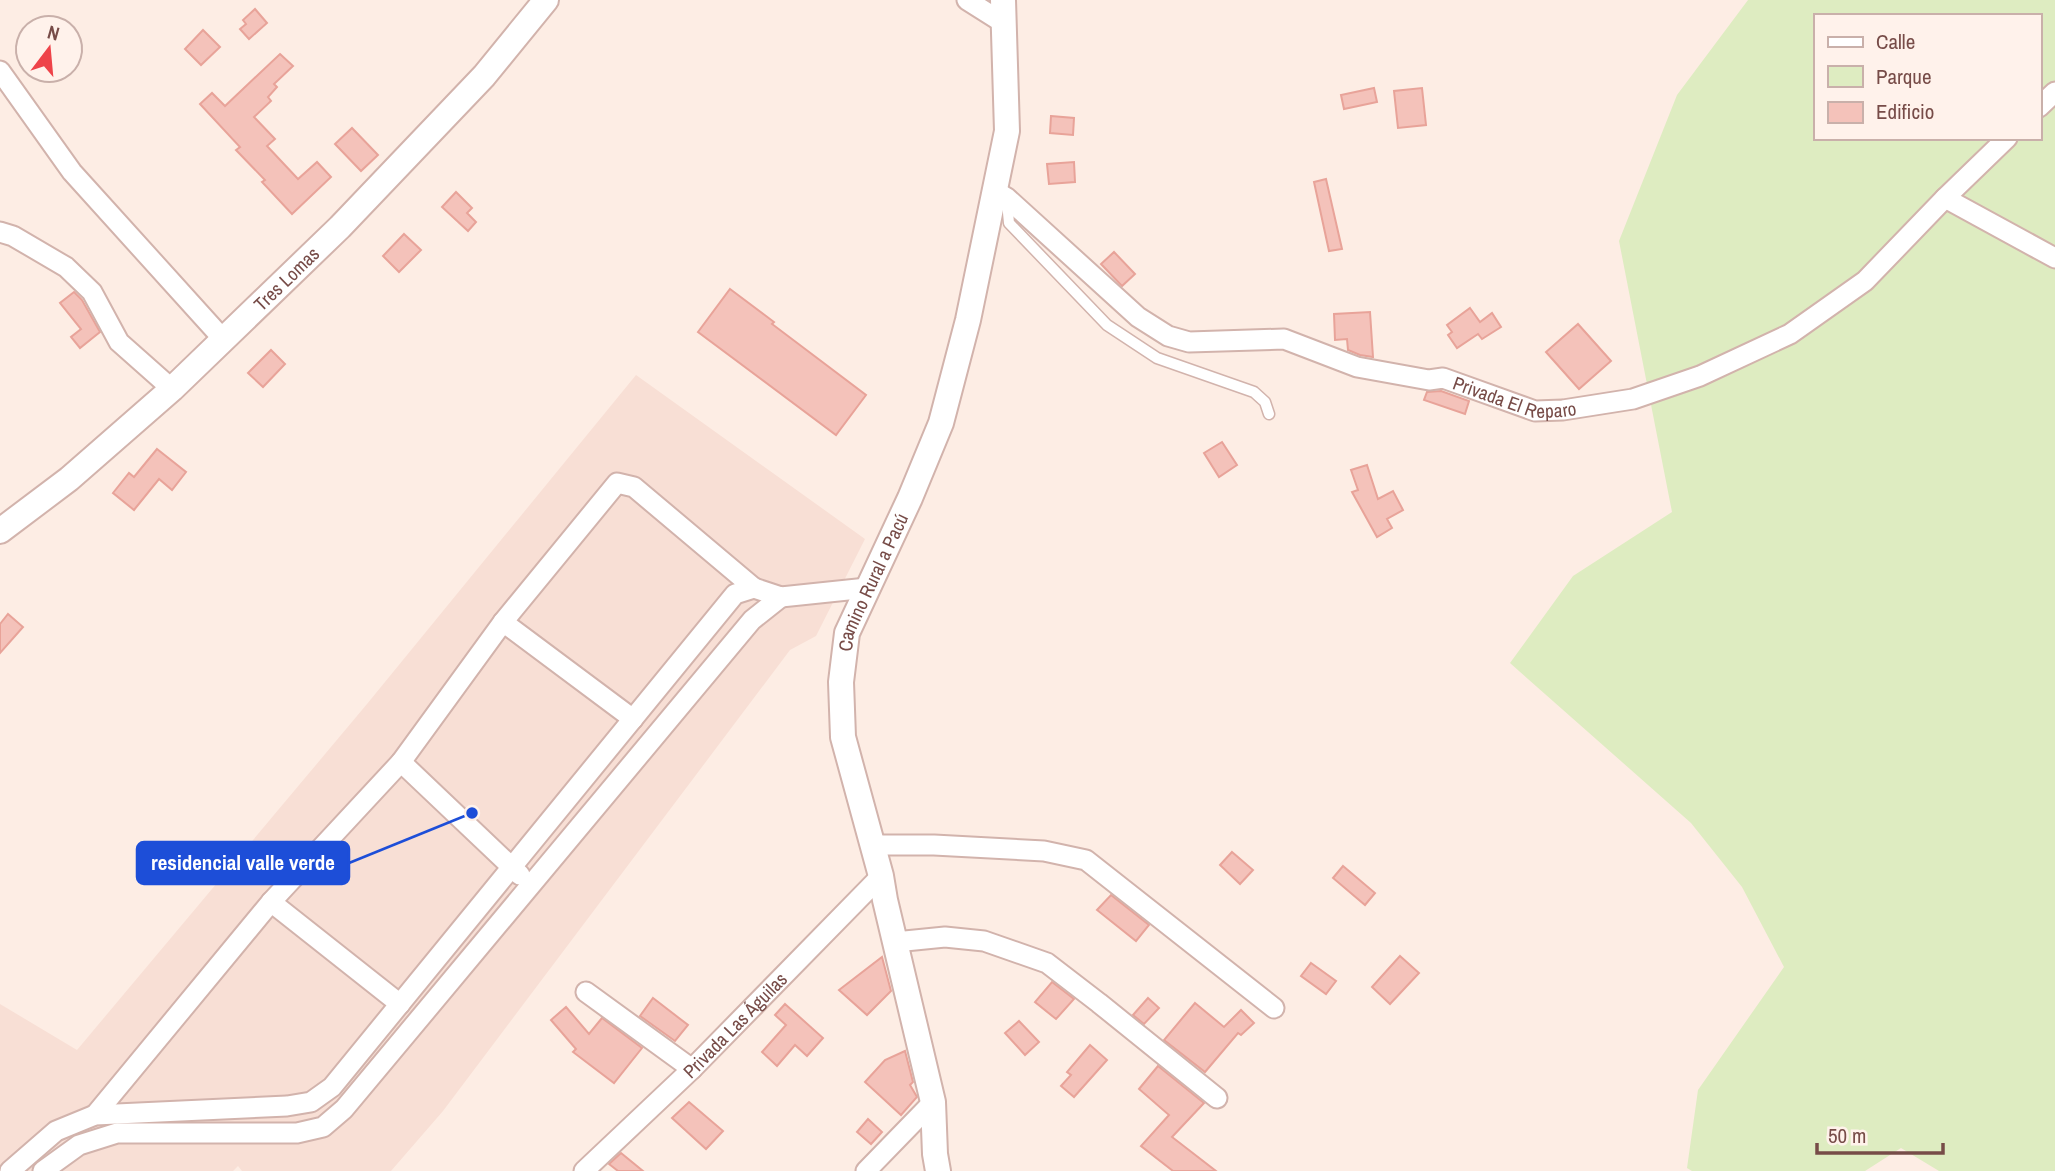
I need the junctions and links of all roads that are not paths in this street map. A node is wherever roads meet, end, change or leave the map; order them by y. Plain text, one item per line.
1 (547, 0) edge
2 (967, 0) edge
3 (1004, 12) edge
4 (0, 71) edge
5 (2055, 92) edge
6 (2041, 105) edge
7 (2005, 140) edge
8 (1001, 195) junction
9 (1945, 198) junction
10 (0, 232) edge
11 (2055, 258) edge
12 (223, 339) junction
13 (172, 389) junction
14 (1269, 414) dead end
15 (0, 531) edge
16 (754, 588) junction
17 (867, 588) junction
18 (780, 597) junction
19 (503, 622) junction
20 (633, 719) junction
21 (401, 762) junction
22 (872, 845) junction
23 (512, 867) junction
24 (881, 876) junction
25 (531, 885) junction
26 (271, 902) junction
27 (895, 942) junction
28 (586, 992) dead end
29 (400, 1004) junction
30 (1274, 1008) dead end
31 (692, 1069) junction
32 (1217, 1098) dead end
33 (933, 1102) junction
34 (234, 1108) junction
35 (95, 1115) junction
36 (208, 1133) junction
37 (10, 1171) edge
38 (43, 1171) edge
39 (584, 1171) edge
40 (866, 1171) edge
41 (938, 1171) edge

1 - 12 street, Tres Lomas
2 - 3 street
3 - 8 street, Camino Rural a Pacú
4 - 12 street
5 - 6 street
7 - 9 street, Privada El Reparo
8 - 9 street, Privada El Reparo
8 - 14 lane
8 - 17 street, Camino Rural a Pacú
9 - 11 street
10 - 13 street
12 - 13 street, Tres Lomas
13 - 15 street, Tres Lomas
16 - 18 street
16 - 19 street
16 - 20 street
17 - 18 street
17 - 22 street, Camino Rural a Pacú
18 - 25 street
19 - 20 street
19 - 21 street
20 - 23 street
21 - 23 street
21 - 26 street
22 - 24 street, Camino Rural a Pacú
22 - 30 street
23 - 25 street
23 - 29 street
24 - 27 street, Camino Rural a Pacú
24 - 31 street, Privada Las Águilas
25 - 36 street
26 - 29 street
26 - 35 street
27 - 32 street
27 - 33 street, Camino Rural a Pacú
28 - 31 street
29 - 34 street
31 - 39 street, Privada Las Águilas
33 - 40 street
33 - 41 street, Camino Rural a Pacú
34 - 35 street
34 - 36 street
35 - 37 street
36 - 38 street

